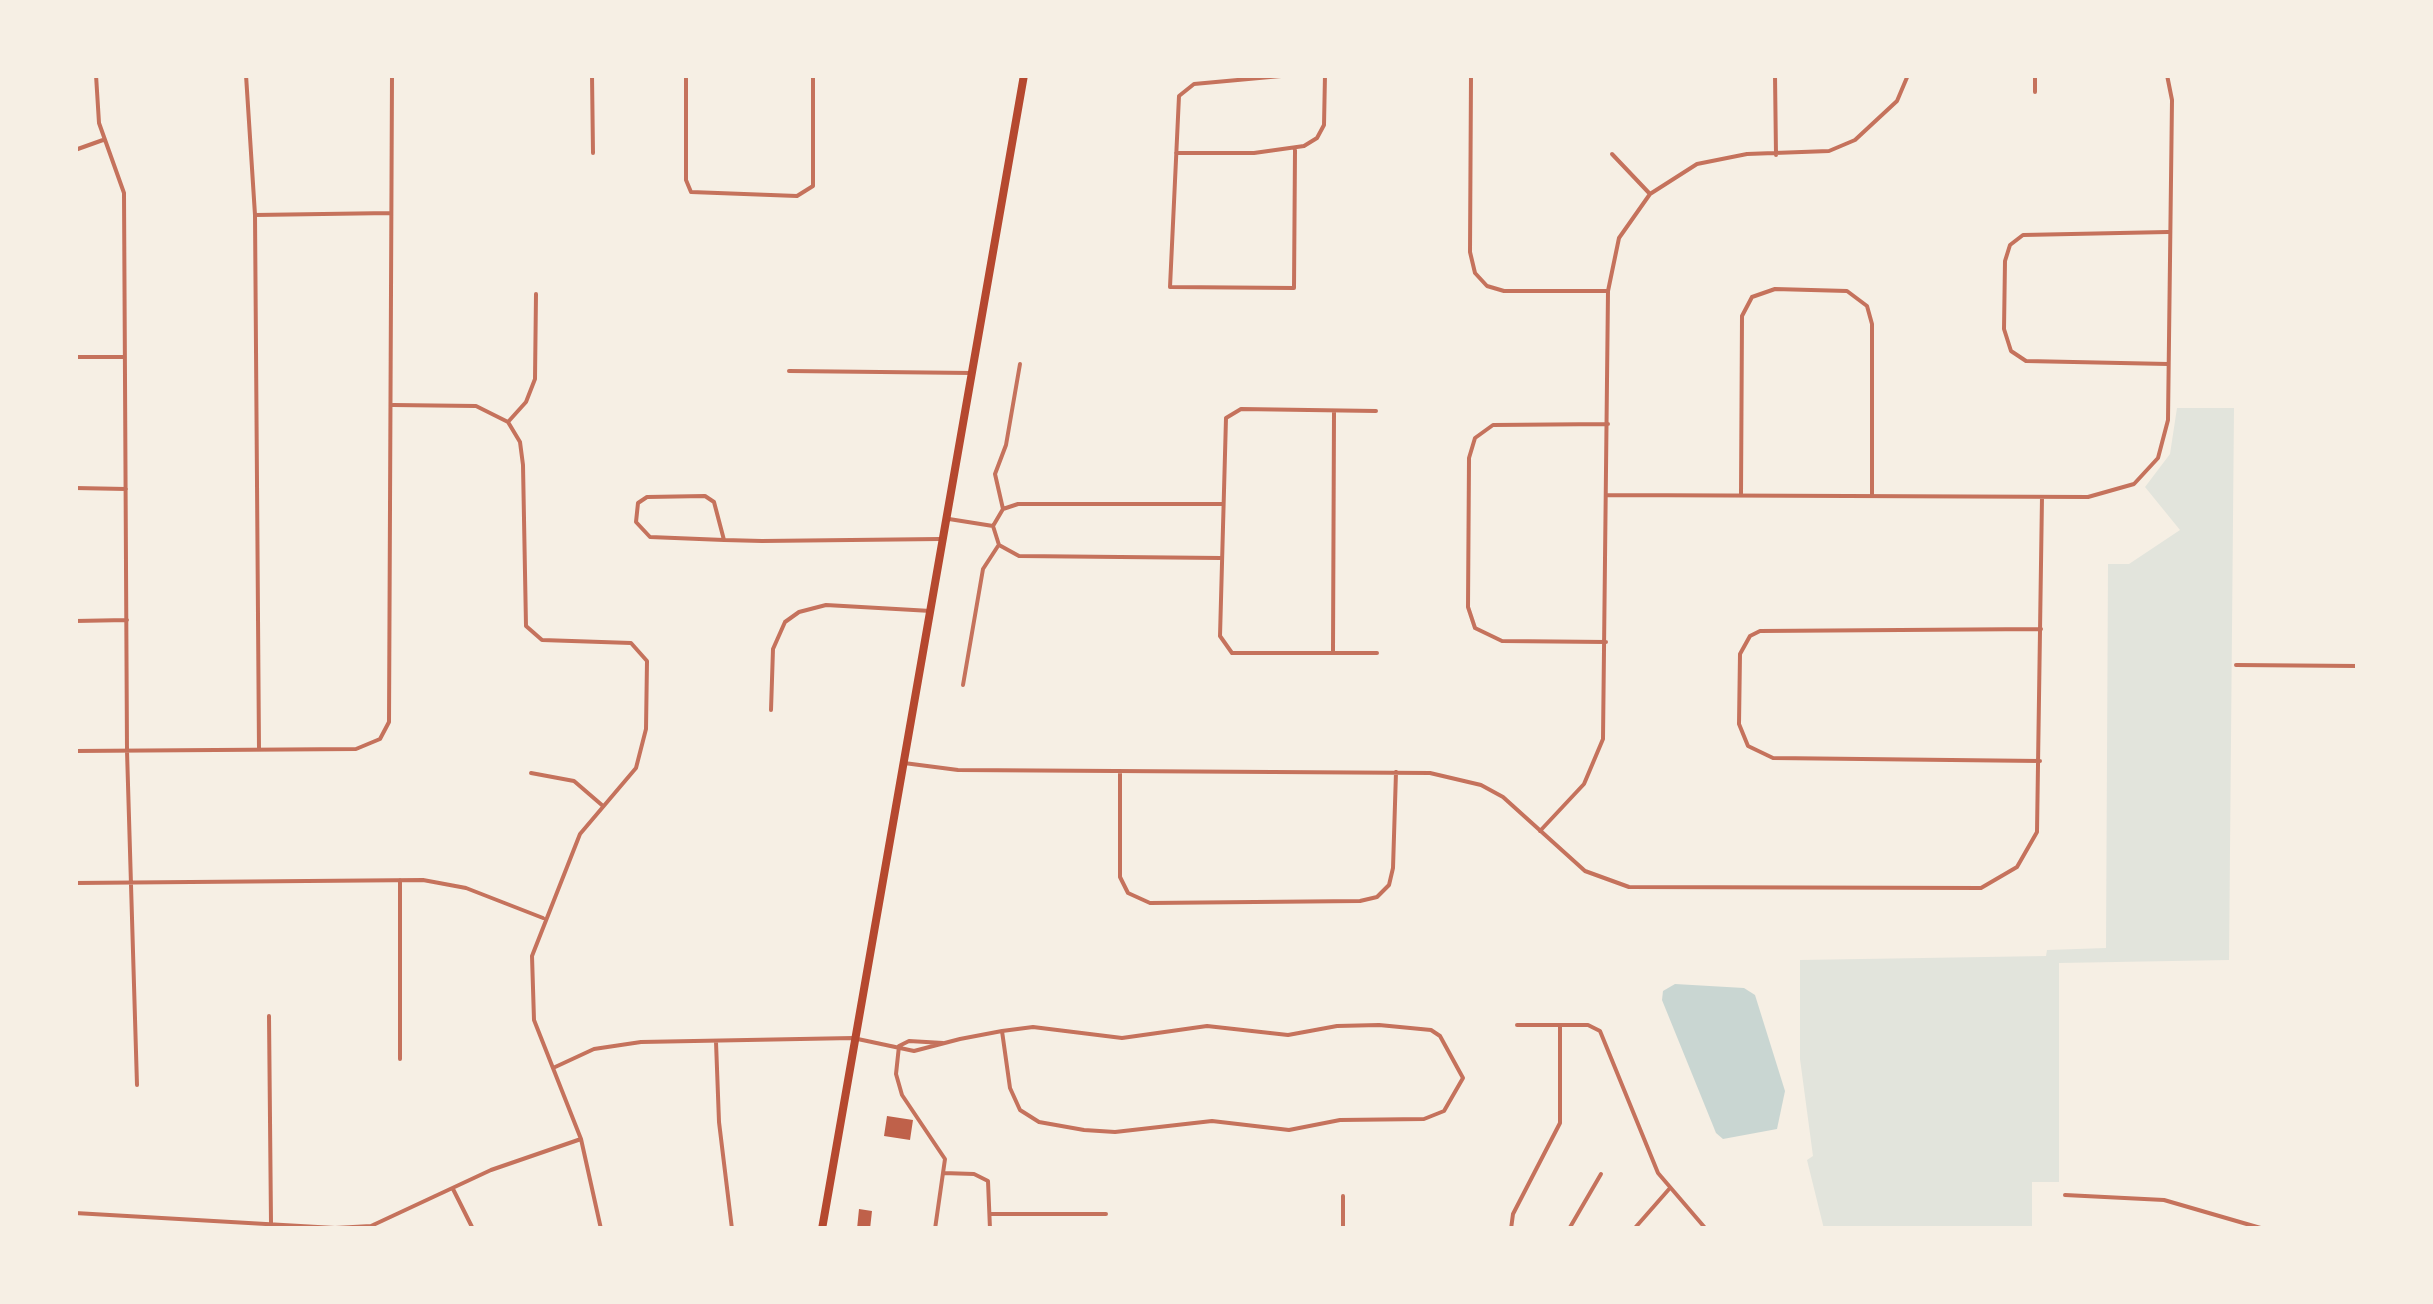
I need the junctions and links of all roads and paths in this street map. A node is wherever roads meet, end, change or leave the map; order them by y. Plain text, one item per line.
1 (96, 75) edge
2 (246, 75) edge
3 (392, 75) edge
4 (592, 75) edge
5 (686, 75) edge
6 (813, 75) edge
7 (1024, 75) edge
8 (1292, 75) edge
9 (1324, 75) edge
10 (1472, 75) edge
11 (1775, 75) edge
12 (1908, 75) edge
13 (2034, 75) edge
14 (2167, 75) edge
15 (2035, 92) dead end
16 (103, 140) junction
17 (75, 150) edge
18 (1294, 150) junction
19 (1176, 152) junction
20 (593, 153) dead end
21 (1612, 154) dead end
22 (1776, 154) junction
23 (1650, 194) junction
24 (392, 214) junction
25 (255, 215) junction
26 (2169, 232) junction
27 (1608, 292) junction
28 (536, 294) dead end
29 (75, 357) edge
30 (125, 357) junction
31 (1020, 364) dead end
32 (2168, 364) junction
33 (789, 371) dead end
34 (972, 373) junction
35 (393, 405) junction
36 (1334, 410) junction
37 (1376, 410) dead end
38 (508, 422) junction
39 (1608, 424) junction
40 (75, 488) edge
41 (126, 489) junction
42 (1607, 495) junction
43 (1740, 496) junction
44 (1872, 496) junction
45 (2042, 497) junction
46 (1222, 504) junction
47 (1003, 509) junction
48 (947, 518) junction
49 (993, 526) junction
50 (943, 539) junction
51 (724, 540) junction
52 (999, 545) junction
53 (1221, 558) junction
54 (930, 611) junction
55 (127, 620) junction
56 (75, 621) edge
57 (2041, 629) junction
58 (1606, 642) junction
59 (1333, 652) junction
60 (1378, 653) dead end
61 (2236, 666) dead end
62 (2358, 666) edge
63 (962, 684) dead end
64 (771, 710) dead end
65 (259, 749) junction
66 (75, 751) edge
67 (127, 751) junction
68 (2040, 762) junction
69 (904, 763) junction
70 (1120, 771) junction
71 (1396, 772) junction
72 (531, 773) dead end
73 (603, 806) junction
74 (1540, 831) junction
75 (400, 880) junction
76 (132, 882) junction
77 (75, 883) edge
78 (543, 918) junction
79 (269, 1016) dead end
80 (1560, 1025) junction
81 (1517, 1026) dead end
82 (1002, 1031) junction
83 (852, 1038) junction
84 (716, 1042) junction
85 (942, 1043) junction
86 (899, 1046) junction
87 (400, 1060) dead end
88 (553, 1068) junction
89 (137, 1085) dead end
90 (581, 1140) junction
91 (943, 1173) junction
92 (1601, 1174) dead end
93 (453, 1188) junction
94 (1670, 1188) junction
95 (2065, 1194) dead end
96 (1343, 1196) dead end
97 (75, 1213) edge
98 (990, 1214) junction
99 (1106, 1214) dead end
100 (270, 1224) junction
101 (473, 1229) edge
102 (601, 1229) edge
103 (732, 1229) edge
104 (822, 1229) edge
105 (935, 1229) edge
106 (990, 1229) edge
107 (1343, 1229) edge
108 (1512, 1229) edge
109 (1569, 1229) edge
110 (1634, 1229) edge
111 (1706, 1229) edge
112 (2264, 1229) edge

1 - 16 street
2 - 25 street
3 - 24 street
4 - 20 street
5 - 6 street
7 - 34 main road
8 - 19 street
9 - 18 street
10 - 27 street
11 - 22 street
12 - 22 street
13 - 15 street
14 - 26 street
16 - 17 street
16 - 30 street
18 - 19 street
18 - 19 street
21 - 23 street
22 - 23 street
23 - 27 street
24 - 25 street
24 - 35 street
25 - 65 street
26 - 32 street
26 - 32 street
27 - 39 street
28 - 38 street
29 - 30 street
30 - 41 street
31 - 47 street
32 - 45 street
33 - 34 street
34 - 48 main road
35 - 38 street
35 - 65 street
36 - 37 street
36 - 46 street
36 - 59 street
38 - 73 street
39 - 42 street
39 - 58 street
40 - 41 street
41 - 55 street
42 - 43 street
42 - 58 street
43 - 44 street
43 - 44 street
44 - 45 street
45 - 57 street
46 - 47 street
46 - 53 street
47 - 49 street
48 - 49 street
48 - 50 main road
49 - 52 street
50 - 51 street
50 - 54 main road
51 - 51 street
52 - 53 street
52 - 63 street
53 - 59 street
54 - 64 street
54 - 69 main road
55 - 56 street
55 - 67 street
57 - 68 street
57 - 68 street
58 - 74 street
59 - 60 street
61 - 62 street
65 - 67 street
66 - 67 street
67 - 76 street
68 - 74 street
69 - 70 street
69 - 83 main road
70 - 71 street
70 - 71 street
71 - 74 street
72 - 73 street
73 - 78 street
75 - 76 street
75 - 78 street
75 - 87 street
76 - 77 street
76 - 89 street
78 - 88 street
79 - 100 street
80 - 81 street
80 - 94 street
80 - 108 street
82 - 82 street
82 - 85 street
83 - 84 street
83 - 86 street
83 - 104 main road
84 - 88 street
84 - 103 street
85 - 86 street
85 - 86 street
86 - 91 street
88 - 90 street
90 - 93 street
90 - 102 street
91 - 98 street
91 - 105 street
92 - 109 street
93 - 100 street
93 - 101 street
94 - 110 street
94 - 111 street
95 - 112 street
96 - 107 street
97 - 100 street
98 - 99 street
98 - 106 street

